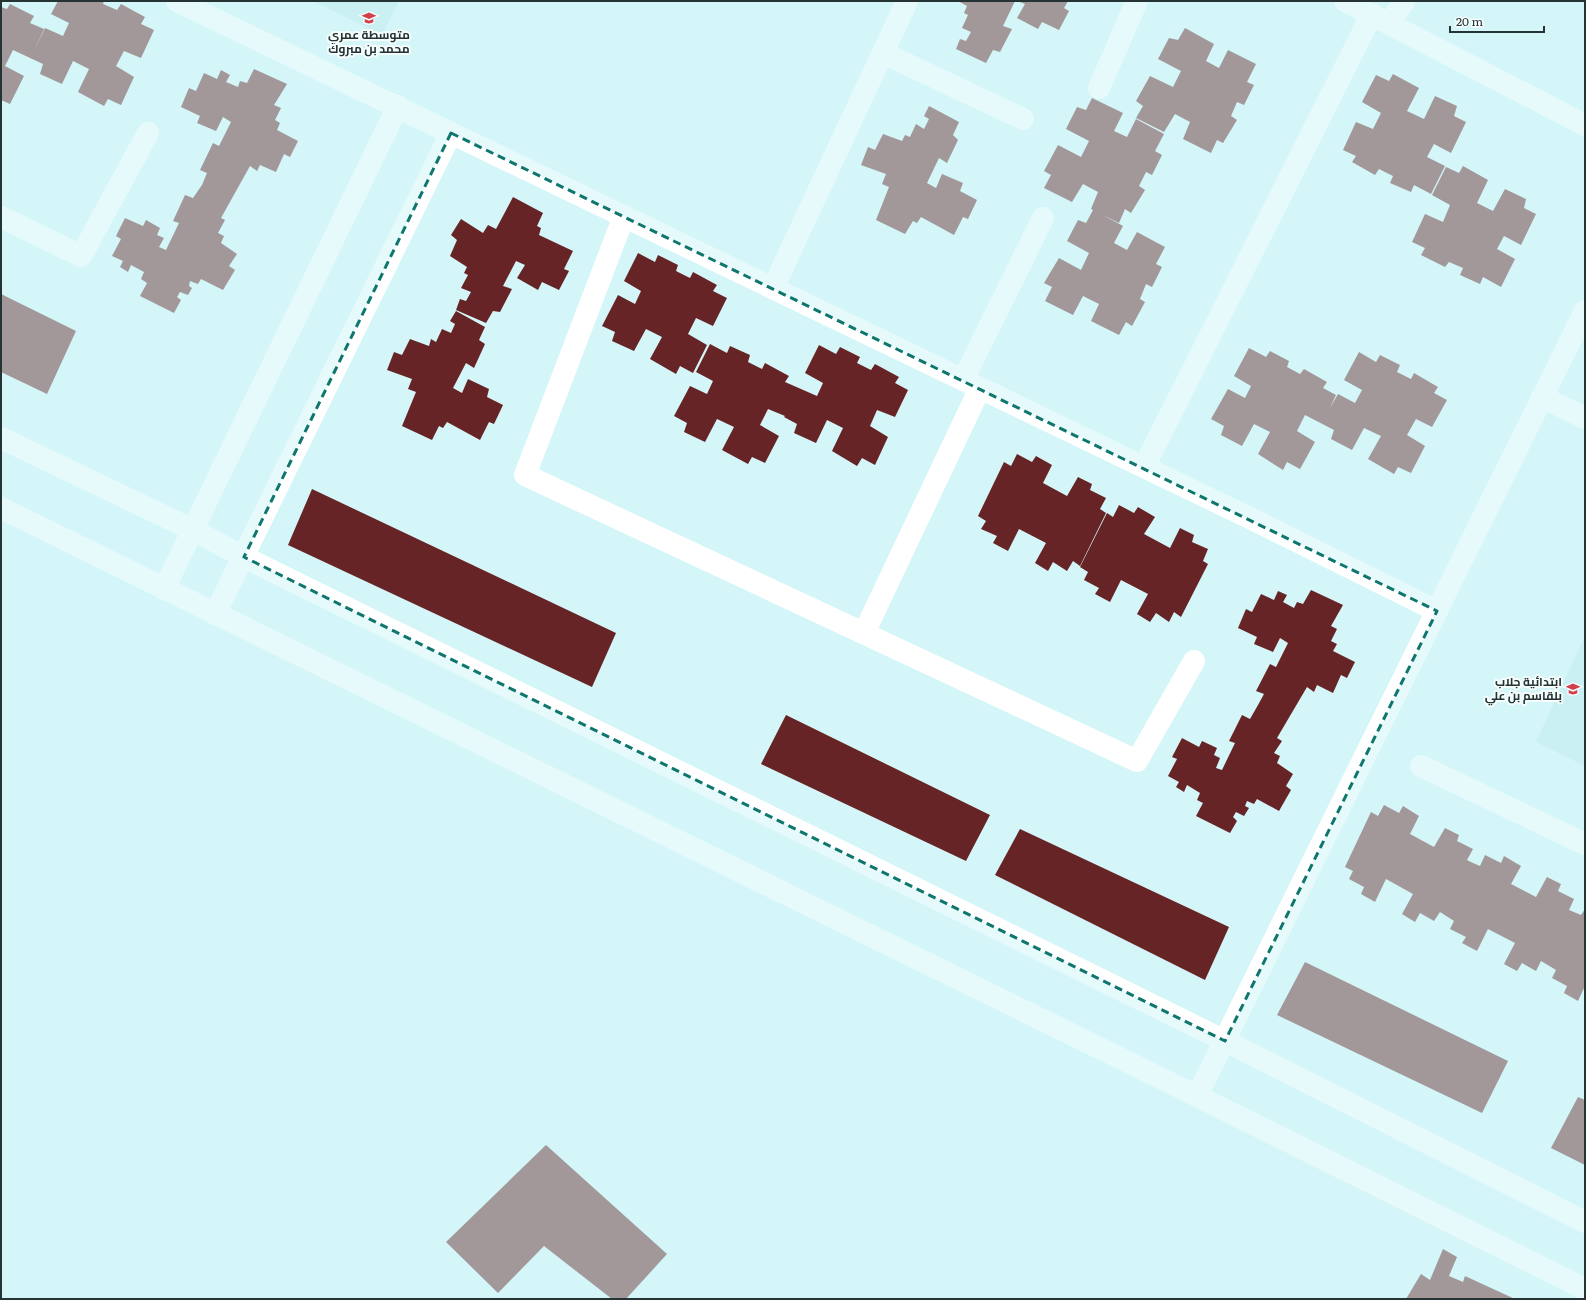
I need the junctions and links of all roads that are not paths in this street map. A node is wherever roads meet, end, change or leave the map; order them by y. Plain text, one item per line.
1 (177, 1) edge
2 (907, 1) edge
3 (1137, 1) edge
4 (1345, 1) edge
5 (1404, 1) edge
6 (1381, 19) junction
7 (883, 53) junction
8 (1099, 88) dead end
9 (398, 106) junction
10 (1023, 119) dead end
11 (1585, 125) edge
12 (451, 132) junction
13 (148, 133) dead end
14 (1, 216) edge
15 (624, 216) junction
16 (1043, 218) dead end
17 (773, 288) junction
18 (1585, 311) edge
19 (971, 384) junction
20 (1542, 397) junction
21 (1585, 418) edge
22 (1, 438) edge
23 (1144, 467) junction
24 (1, 508) edge
25 (193, 530) junction
26 (244, 556) junction
27 (164, 589) junction
28 (1437, 611) junction
29 (215, 614) junction
30 (864, 634) junction
31 (1194, 661) dead end
32 (1421, 766) dead end
33 (1585, 844) edge
34 (1225, 1041) junction
35 (1197, 1096) junction
36 (1585, 1222) edge
37 (1585, 1289) edge

1 - 9 street
2 - 7 street
3 - 8 street
4 - 6 street
5 - 6 street
6 - 11 street
6 - 23 street
7 - 10 street
7 - 17 street
9 - 12 street
9 - 25 street
12 - 15 street
12 - 26 street
13 - 14 street
15 - 17 street
15 - 30 street
16 - 19 street
17 - 19 street
18 - 20 street
19 - 23 street
19 - 30 street
20 - 21 street
20 - 28 street
22 - 25 street
23 - 28 street
24 - 27 street
25 - 26 street
25 - 27 street
26 - 29 street
26 - 34 street
27 - 29 street
28 - 34 street
29 - 35 street
30 - 31 street
32 - 33 street
34 - 35 street
34 - 36 street
35 - 37 street

